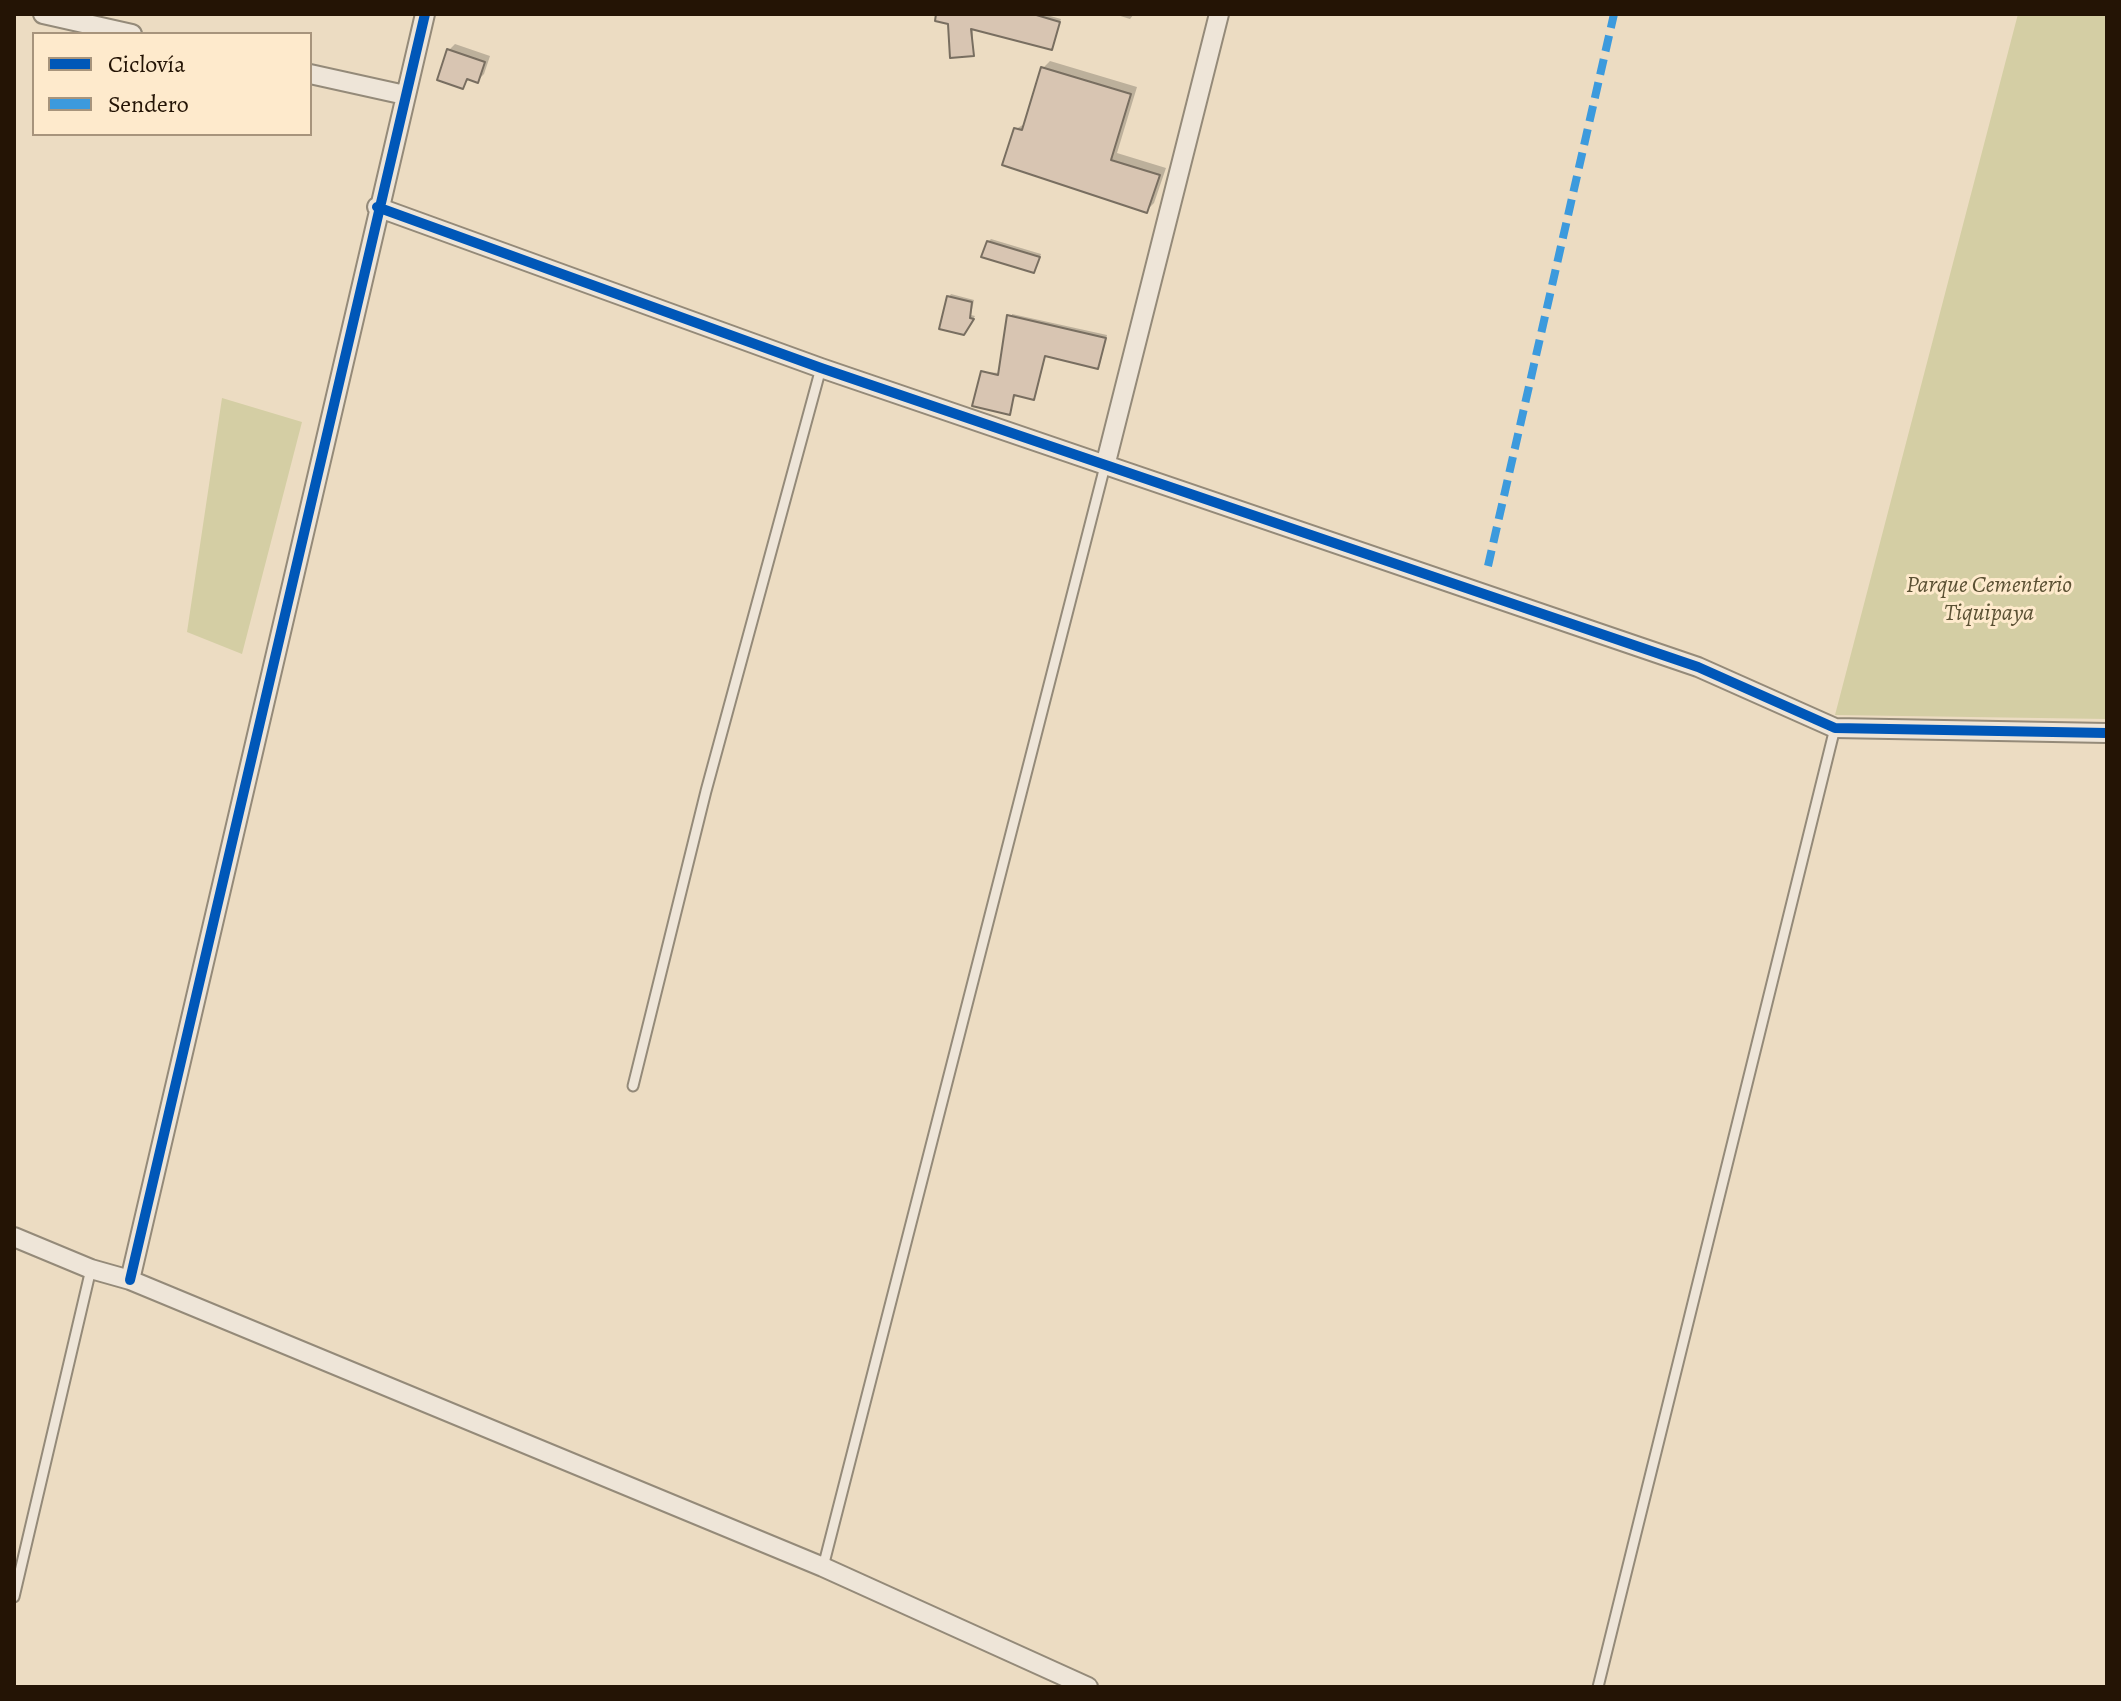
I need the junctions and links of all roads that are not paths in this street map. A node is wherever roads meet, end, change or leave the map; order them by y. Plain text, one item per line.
1 (43, 14) edge
2 (425, 14) edge
3 (1219, 14) edge
4 (123, 32) edge
5 (312, 74) edge
6 (405, 95) junction
7 (377, 207) junction
8 (821, 368) junction
9 (1105, 466) junction
10 (1835, 728) junction
11 (2107, 733) edge
12 (633, 1086) dead end
13 (14, 1237) edge
14 (91, 1269) junction
15 (130, 1280) junction
16 (823, 1567) junction
17 (14, 1597) edge
18 (1088, 1687) edge
19 (1598, 1687) edge

1 - 4 street
2 - 6 street
3 - 9 street
5 - 6 street
6 - 7 street
7 - 8 street
7 - 15 street
8 - 9 street
8 - 12 lane
9 - 10 street
9 - 16 lane
10 - 11 street
10 - 19 lane
13 - 14 street
14 - 15 street
14 - 17 lane
15 - 16 street
16 - 18 street

